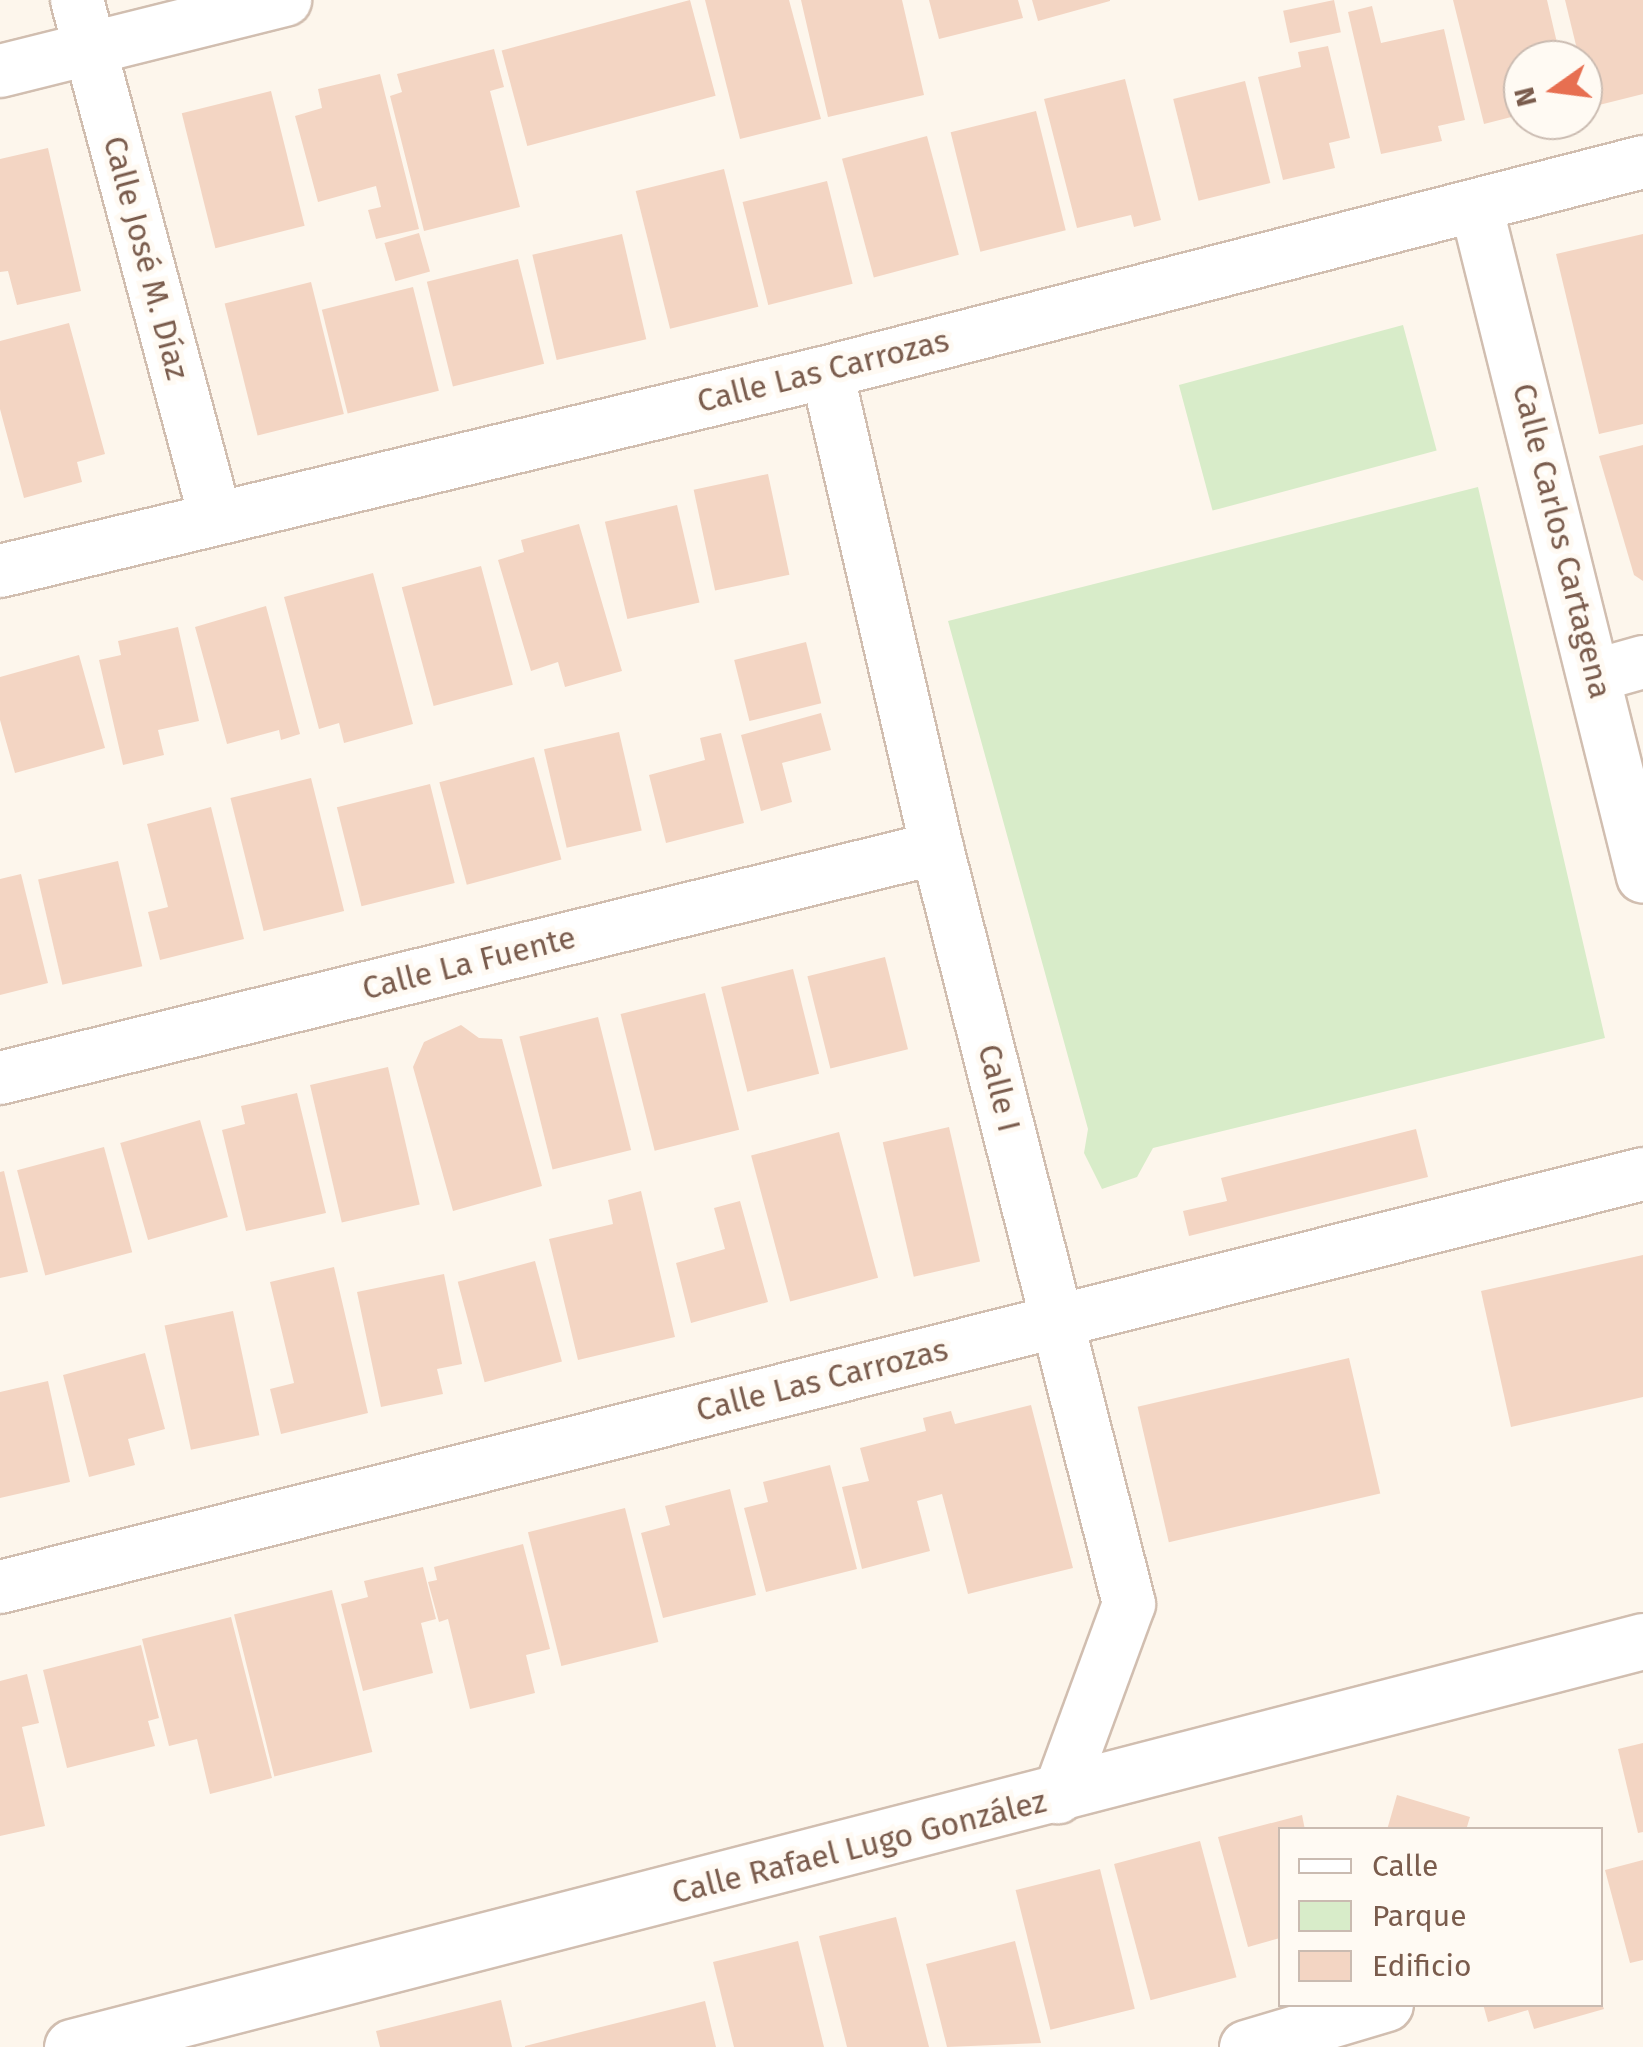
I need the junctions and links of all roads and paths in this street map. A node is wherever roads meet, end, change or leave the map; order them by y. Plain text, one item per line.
1 (285, 0) edge
2 (82, 24) edge
3 (0, 71) edge
4 (1643, 162) edge
5 (1476, 206) junction
6 (826, 372) junction
7 (215, 516) junction
8 (0, 571) edge
9 (1620, 669) edge
10 (937, 848) junction
11 (1643, 877) edge
12 (0, 1078) edge
13 (1643, 1174) edge
14 (1059, 1321) junction
15 (0, 1587) edge
16 (1643, 1641) edge
17 (1058, 1797) junction
18 (1381, 2007) edge
19 (72, 2047) edge
20 (1246, 2047) edge

1 - 2 street
2 - 3 street
2 - 7 street, Calle José M. Díaz
4 - 5 street, Calle Las Carrozas
5 - 6 street, Calle Las Carrozas
5 - 9 street, Calle Carlos Cartagena
6 - 7 street, Calle Las Carrozas
6 - 10 street, Calle I
7 - 8 street, Calle Las Carrozas
9 - 11 street, Calle Carlos Cartagena
10 - 12 street, Calle La Fuente
10 - 14 street, Calle I
13 - 14 street, Calle Las Carrozas
14 - 15 street, Calle Las Carrozas
14 - 17 street, Calle I
16 - 17 street, Calle Rafael Lugo González
17 - 19 street, Calle Rafael Lugo González
18 - 20 street

